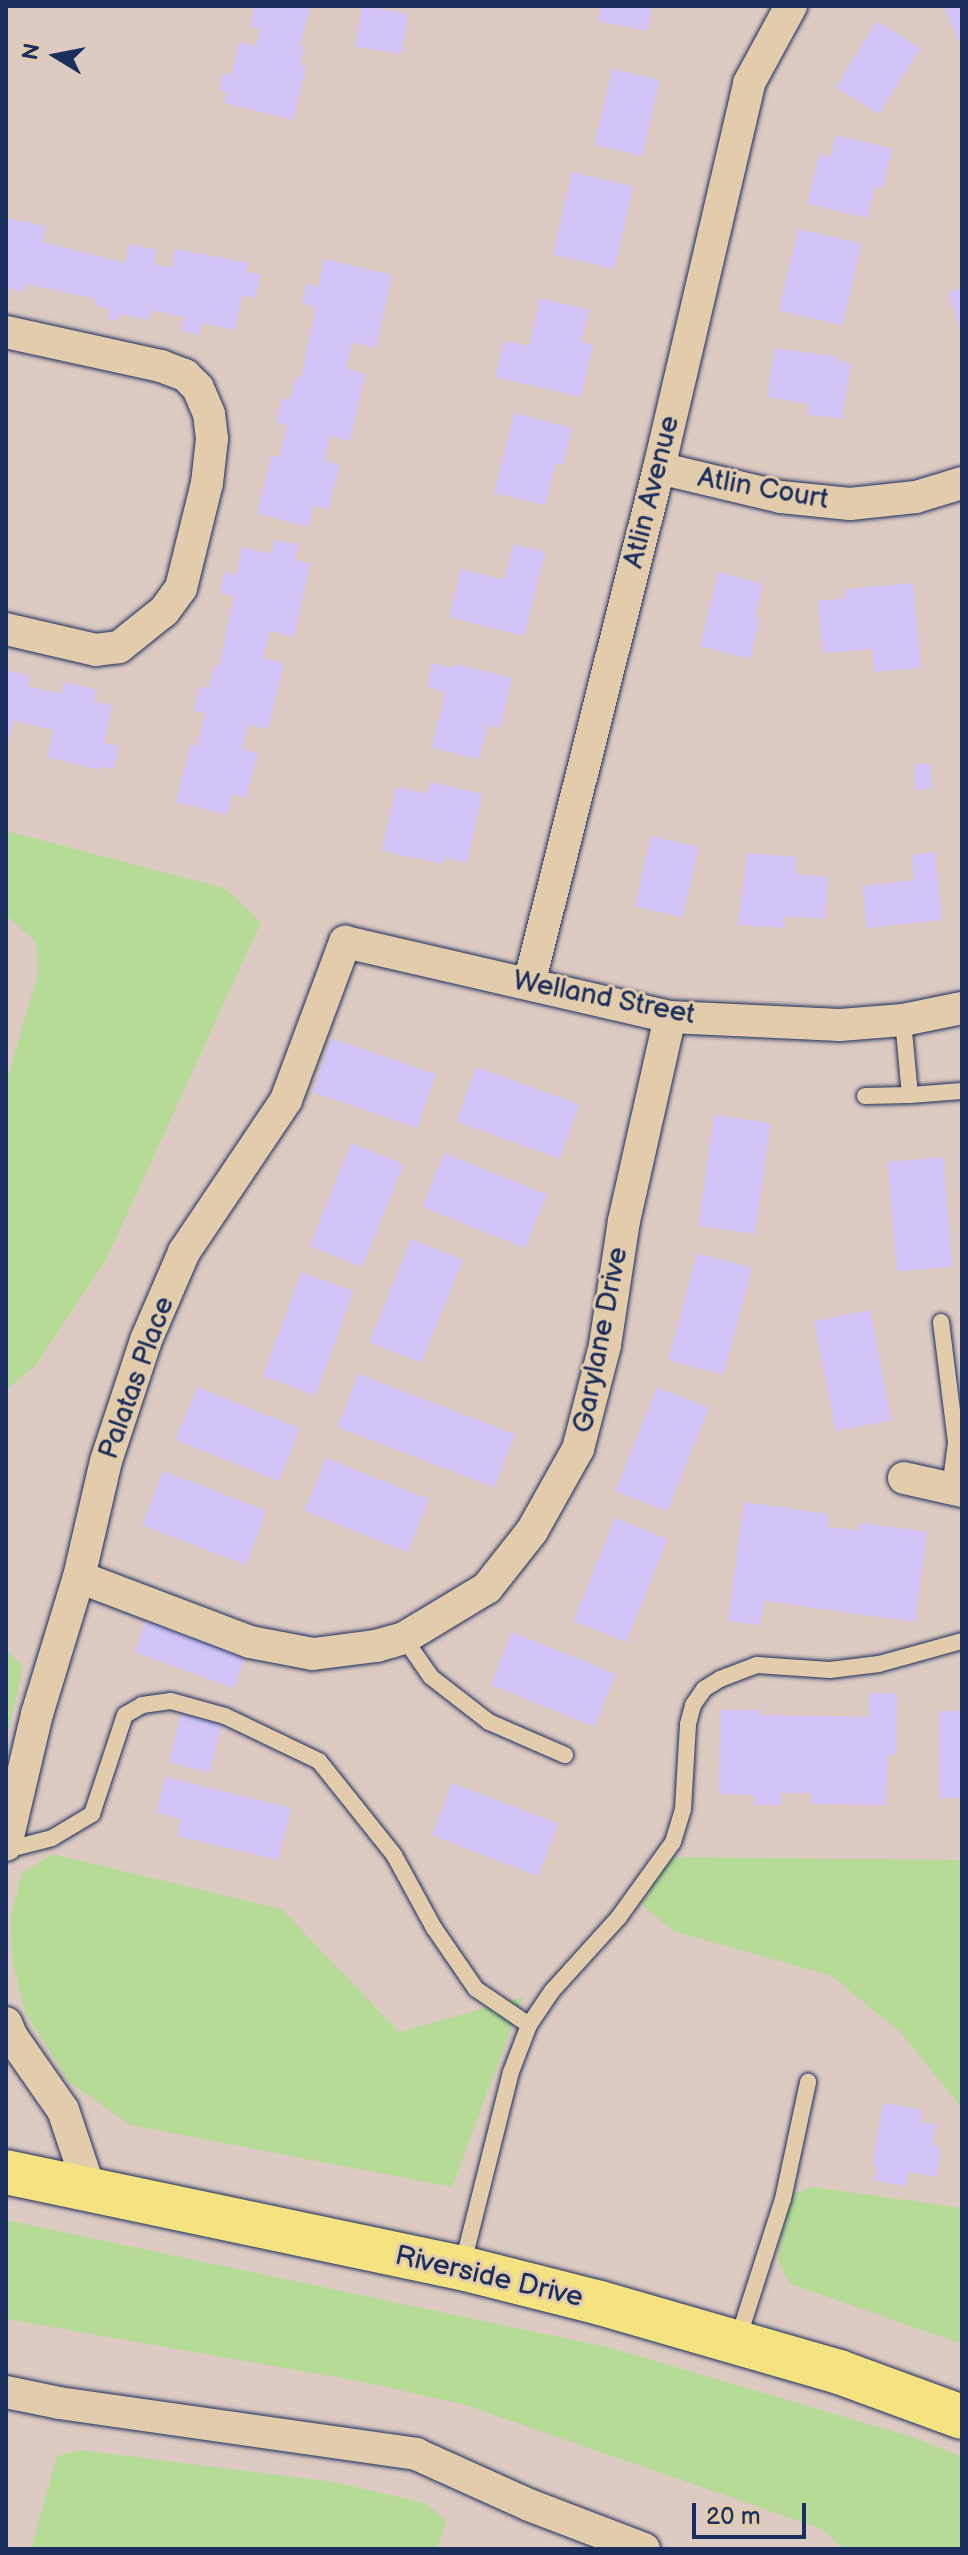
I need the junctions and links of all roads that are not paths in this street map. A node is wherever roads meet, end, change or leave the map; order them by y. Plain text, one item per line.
1 (791, 6) edge
2 (6, 332) edge
3 (659, 468) junction
4 (962, 483) edge
5 (6, 629) edge
6 (345, 942) joint
7 (529, 984) junction
8 (962, 1008) edge
9 (670, 1017) junction
10 (903, 1020) junction
11 (962, 1091) edge
12 (910, 1095) junction
13 (865, 1096) dead end
14 (941, 1322) dead end
15 (904, 1478) dead end
16 (956, 1489) edge
17 (79, 1577) junction
18 (404, 1638) junction
19 (962, 1641) edge
20 (565, 1755) dead end
21 (6, 1848) edge
22 (6, 2023) edge
23 (529, 2025) junction
24 (808, 2082) dead end
25 (6, 2172) edge
26 (90, 2190) junction
27 (462, 2268) junction
28 (737, 2341) junction
29 (6, 2392) edge
30 (962, 2417) edge
31 (644, 2549) edge

1 - 3 street, Atlin Avenue
2 - 5 street
3 - 4 street, Atlin Court
3 - 7 street, Atlin Avenue
6 - 7 street, Welland Street
6 - 17 street, Palatas Place
7 - 9 street, Welland Street
8 - 10 street, Welland Street
9 - 10 street, Welland Street
9 - 18 street, Garylane Drive
10 - 12 lane
11 - 12 lane
12 - 13 lane
14 - 16 lane
15 - 16 street
17 - 18 street, Garylane Drive
17 - 21 street, Palatas Place
18 - 20 lane
19 - 23 lane
21 - 23 lane
22 - 26 street
23 - 27 lane
24 - 28 lane
25 - 26 main road, Riverside Drive
26 - 27 main road, Riverside Drive
27 - 28 main road, Riverside Drive
28 - 30 main road, Riverside Drive
29 - 31 street

